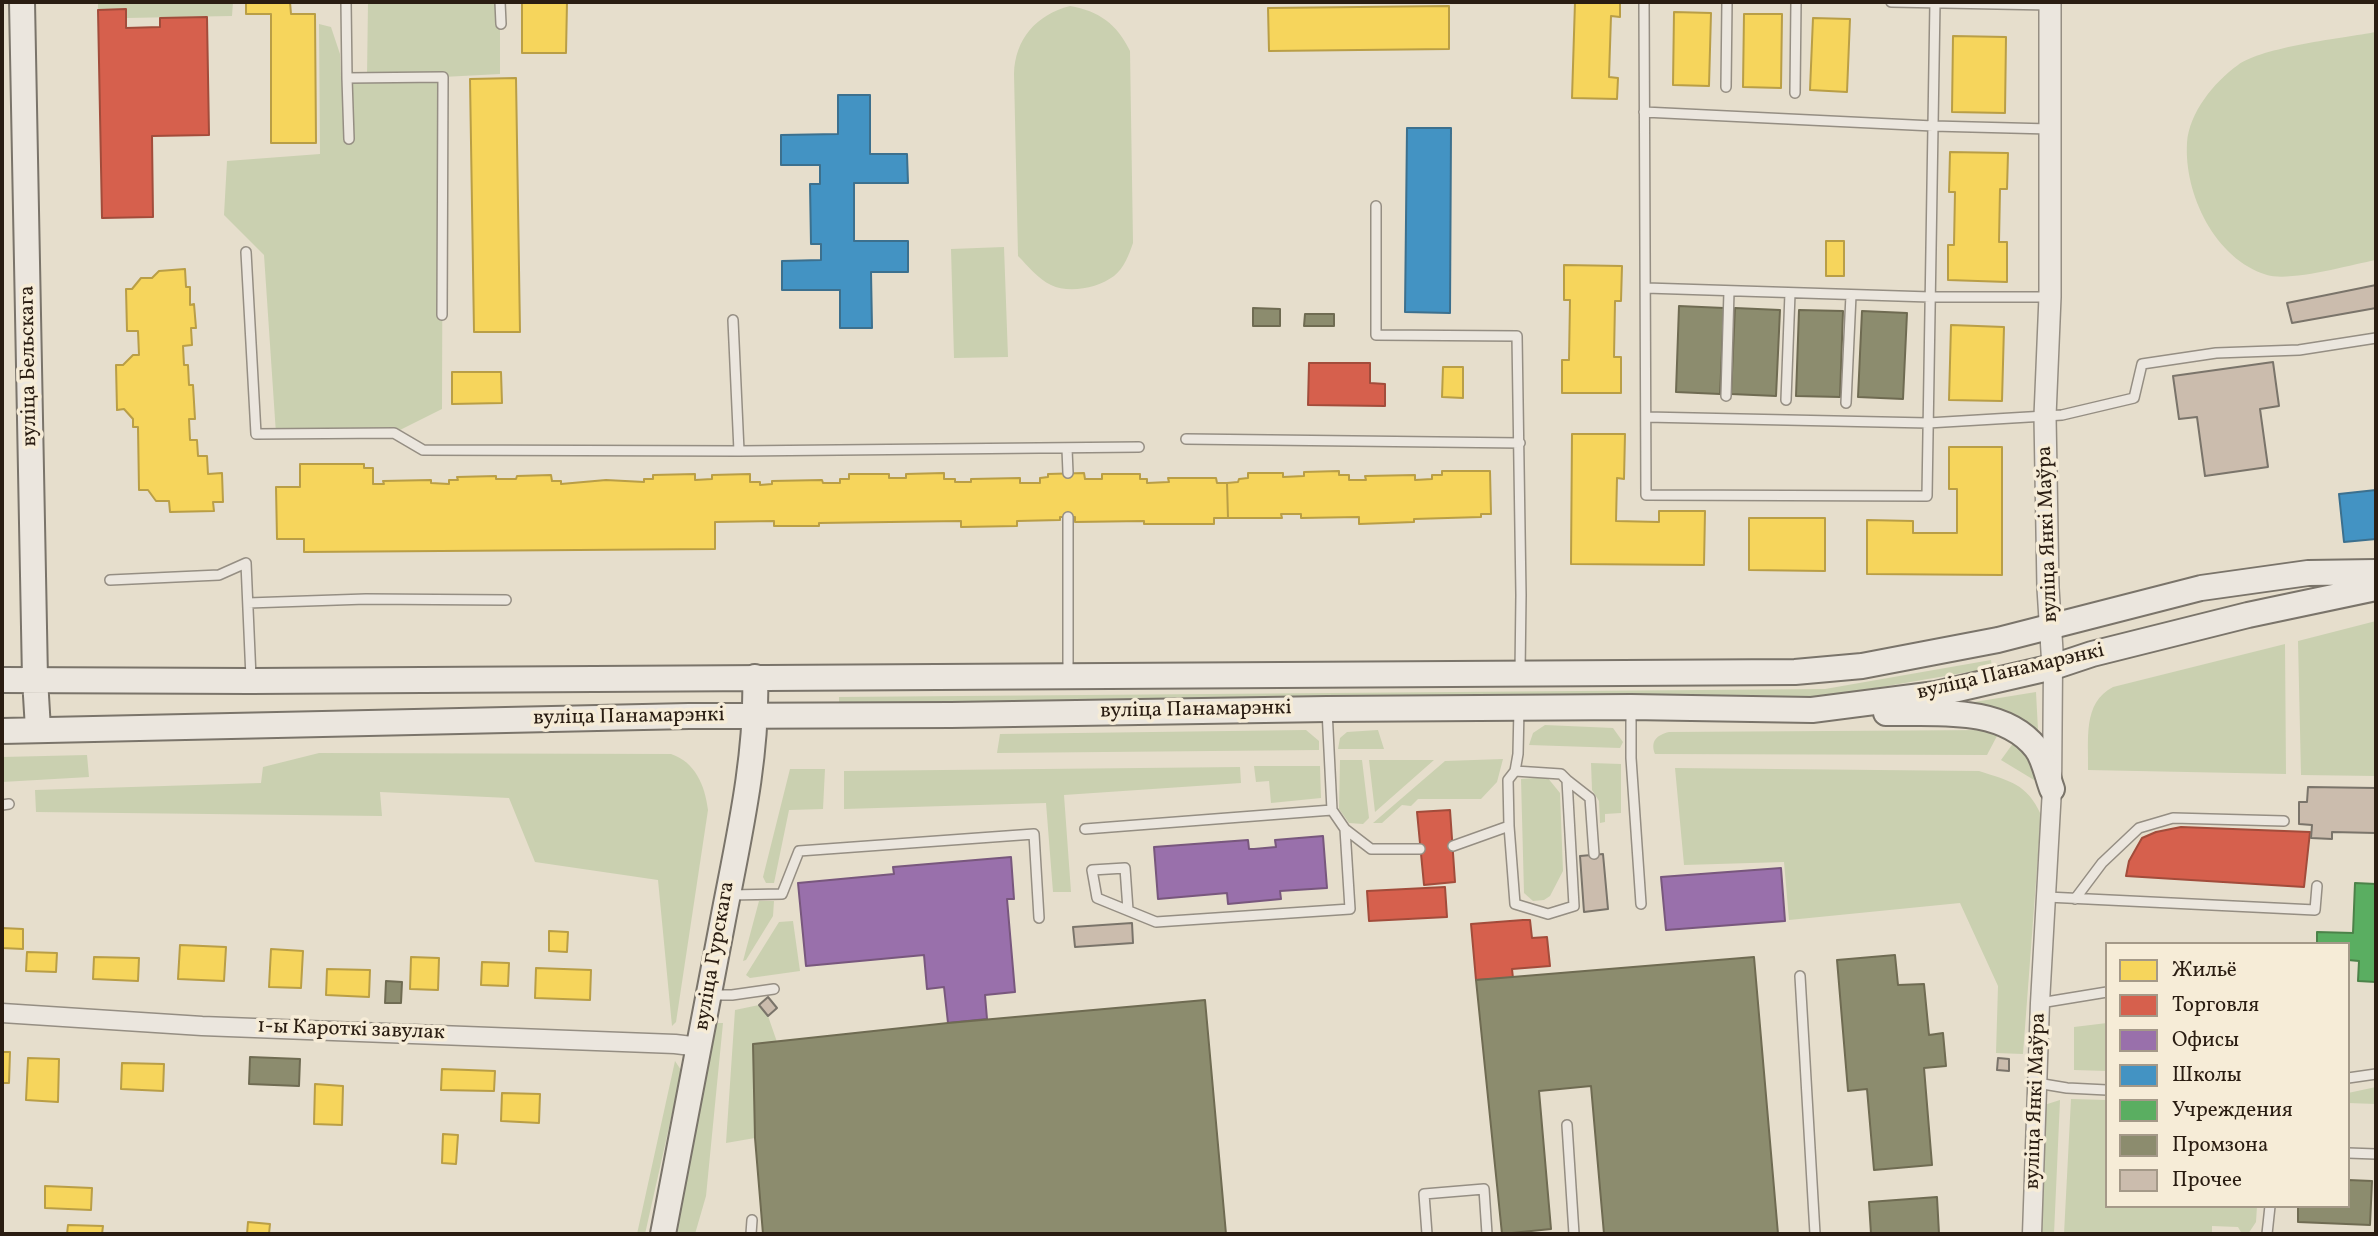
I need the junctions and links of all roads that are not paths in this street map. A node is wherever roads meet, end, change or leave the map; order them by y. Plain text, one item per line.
1 (22, 2) edge
2 (346, 2) edge
3 (500, 2) edge
4 (1644, 2) edge
5 (1727, 2) edge
6 (1796, 2) edge
7 (1891, 2) edge
8 (1935, 2) edge
9 (2050, 4) edge
10 (501, 24) dead end
11 (347, 78) junction
12 (1726, 87) dead end
13 (1795, 93) dead end
14 (1644, 112) junction
15 (1933, 126) junction
16 (2050, 130) junction
17 (349, 139) dead end
18 (1376, 206) dead end
19 (246, 252) dead end
20 (1646, 288) junction
21 (1729, 291) junction
22 (1790, 293) junction
23 (1851, 295) junction
24 (1930, 297) junction
25 (2050, 297) junction
26 (442, 314) dead end
27 (733, 320) dead end
28 (2376, 338) edge
29 (1726, 396) dead end
30 (1786, 400) dead end
31 (1846, 403) dead end
32 (2045, 416) junction
33 (1646, 417) junction
34 (1928, 423) junction
35 (1185, 439) dead end
36 (1520, 443) junction
37 (1139, 447) dead end
38 (1067, 449) junction
39 (739, 451) junction
40 (1068, 473) dead end
41 (1068, 517) dead end
42 (2376, 572) edge
43 (110, 580) dead end
44 (2376, 588) edge
45 (506, 600) dead end
46 (248, 603) junction
47 (2051, 626) junction
48 (2053, 667) junction
49 (1520, 675) junction
50 (755, 677) junction
51 (1069, 677) junction
52 (35, 679) junction
53 (2, 680) edge
54 (251, 681) junction
55 (1631, 707) junction
56 (1519, 708) junction
57 (1327, 709) junction
58 (1811, 710) junction
59 (756, 716) junction
60 (38, 729) junction
61 (2, 731) edge
62 (1516, 771) junction
63 (1567, 780) junction
64 (2052, 789) junction
65 (1332, 810) junction
66 (2284, 821) dead end
67 (1509, 827) junction
68 (1085, 829) dead end
69 (1345, 829) junction
70 (1453, 846) dead end
71 (1420, 849) dead end
72 (1594, 854) dead end
73 (2317, 886) dead end
74 (728, 895) junction
75 (2047, 897) junction
76 (2075, 899) junction
77 (1641, 904) dead end
78 (1128, 910) junction
79 (1039, 918) dead end
80 (1800, 976) dead end
81 (774, 989) dead end
82 (2105, 992) edge
83 (709, 995) junction
84 (2040, 1003) junction
85 (2, 1013) edge
86 (700, 1047) junction
87 (2376, 1074) edge
88 (2350, 1078) edge
89 (2037, 1083) junction
90 (2105, 1090) edge
91 (1567, 1125) dead end
92 (2350, 1153) edge
93 (2376, 1154) edge
94 (2270, 1208) edge
95 (752, 1220) dead end
96 (663, 1234) edge
97 (751, 1234) edge
98 (1427, 1234) edge
99 (1487, 1234) edge
100 (1574, 1234) edge
101 (1815, 1234) edge
102 (2032, 1234) edge
103 (2267, 1234) edge

1 - 52 main road, вуліца Бельскага
2 - 11 lane
3 - 10 lane
4 - 14 lane
5 - 12 lane
6 - 13 lane
7 - 8 lane
8 - 9 lane
8 - 15 lane
9 - 16 street, вуліца Янкі Маўра
11 - 17 lane
11 - 26 lane
14 - 15 lane
14 - 20 lane
15 - 16 lane
15 - 24 lane
16 - 25 street, вуліца Янкі Маўра
18 - 36 lane
19 - 39 lane
20 - 21 lane
20 - 33 lane
21 - 22 lane
21 - 29 lane
22 - 23 lane
22 - 30 lane
23 - 24 lane
23 - 31 lane
24 - 25 lane
24 - 34 lane
25 - 32 street, вуліца Янкі Маўра
27 - 39 lane
28 - 32 lane
32 - 34 lane
32 - 47 street, вуліца Янкі Маўра
33 - 34 lane
33 - 34 lane
35 - 36 lane
36 - 49 lane
37 - 38 lane
38 - 39 lane
38 - 40 lane
41 - 51 lane
42 - 47 main road, вуліца Панамарэнкі
43 - 46 lane
44 - 48 main road, вуліца Панамарэнкі
45 - 46 lane
46 - 54 lane
47 - 48 street, вуліца Янкі Маўра
47 - 49 main road, вуліца Панамарэнкі
48 - 58 main road, вуліца Панамарэнкі
48 - 64 street, вуліца Янкі Маўра
49 - 51 main road, вуліца Панамарэнкі
50 - 51 main road, вуліца Панамарэнкі
50 - 54 main road, вуліца Панамарэнкі
50 - 59 main road, вуліца Гурскага
52 - 53 main road, вуліца Панамарэнкі
52 - 54 main road, вуліца Панамарэнкі
52 - 60 main road, вуліца Бельскага
55 - 56 main road, вуліца Панамарэнкі
55 - 58 main road, вуліца Панамарэнкі
55 - 77 lane
56 - 57 main road, вуліца Панамарэнкі
56 - 62 lane
57 - 59 main road, вуліца Панамарэнкі
57 - 65 lane
58 - 64 main road
59 - 60 main road, вуліца Панамарэнкі
59 - 74 main road, вуліца Гурскага
60 - 61 main road, вуліца Панамарэнкі
62 - 63 lane
62 - 67 lane
63 - 67 lane
63 - 72 lane
64 - 75 street, вуліца Янкі Маўра
65 - 68 lane
65 - 69 lane
66 - 76 lane
67 - 70 lane
69 - 71 lane
69 - 78 lane
73 - 76 lane
74 - 79 lane
74 - 83 main road, вуліца Гурскага
75 - 76 lane
75 - 84 street, вуліца Янкі Маўра
78 - 78 lane
80 - 101 lane
81 - 83 lane
82 - 84 lane
83 - 86 main road, вуліца Гурскага
84 - 89 street, вуліца Янкі Маўра
85 - 86 street, 1-ы Кароткі завулак
86 - 96 main road, вуліца Гурскага
87 - 88 lane
89 - 90 lane
89 - 102 street, вуліца Янкі Маўра
91 - 100 lane
92 - 93 lane
94 - 103 lane
95 - 97 lane
98 - 99 lane

